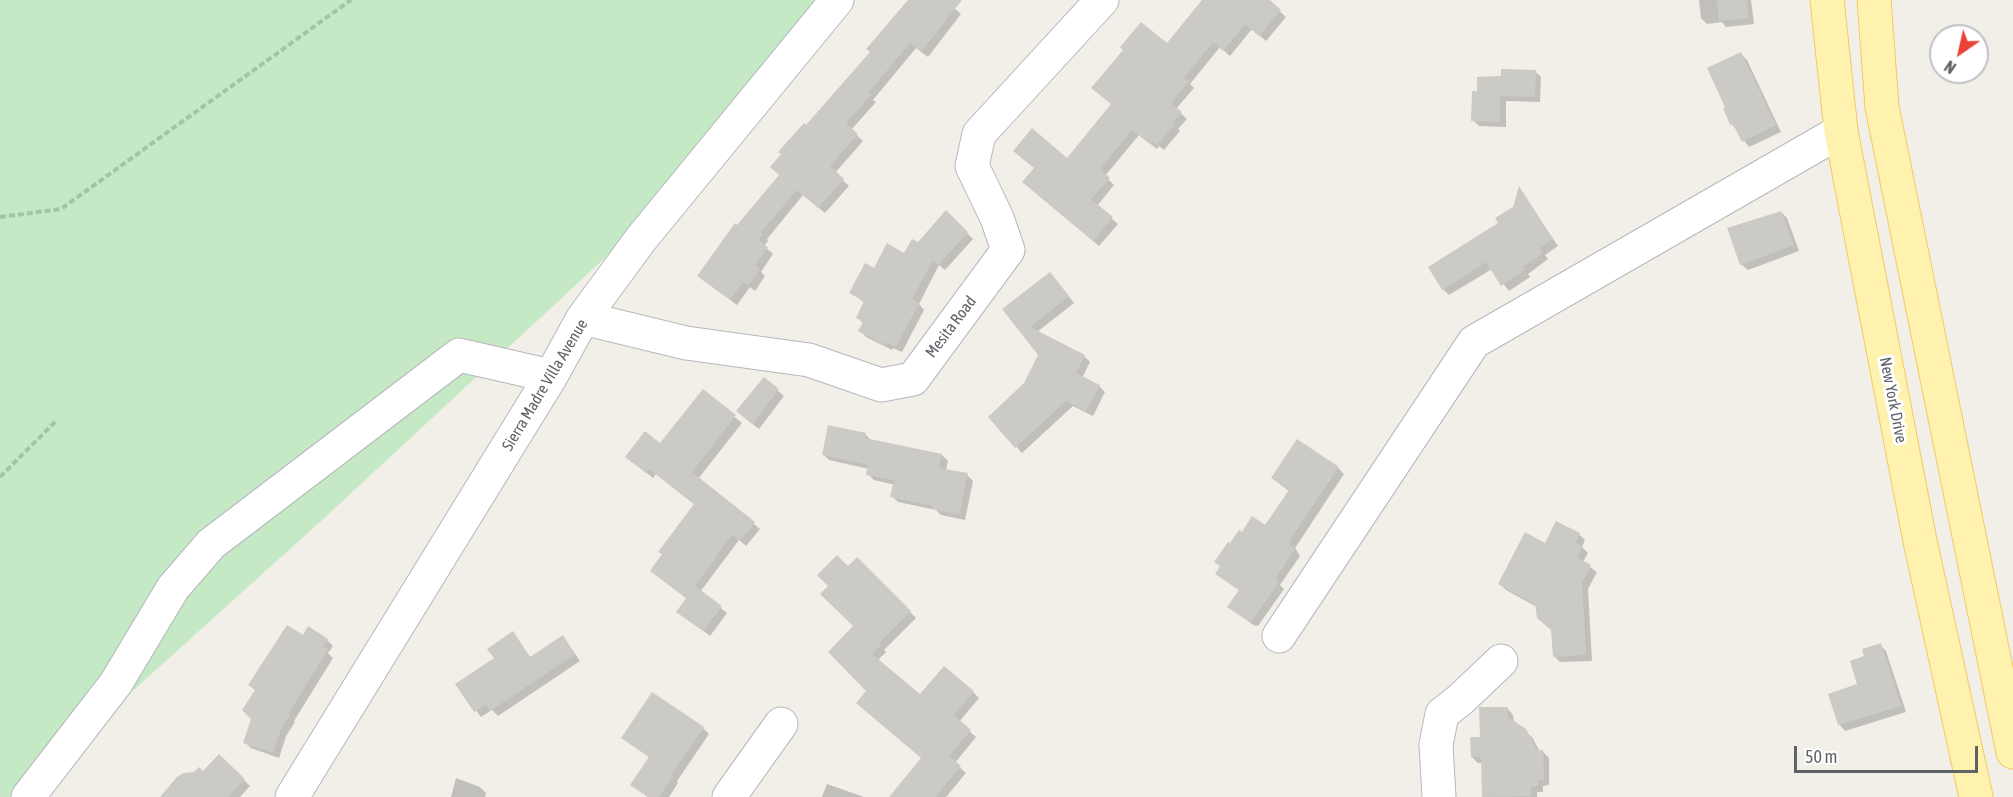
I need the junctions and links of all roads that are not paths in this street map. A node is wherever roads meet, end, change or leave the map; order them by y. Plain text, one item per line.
1 (837, 0) edge
2 (1102, 0) edge
3 (1827, 0) edge
4 (1874, 0) edge
5 (1841, 131) junction
6 (583, 318) junction
7 (551, 376) junction
8 (1279, 636) dead end
9 (1502, 661) dead end
10 (781, 724) dead end
11 (2013, 752) edge
12 (28, 797) edge
13 (292, 797) edge
14 (729, 797) edge
15 (1439, 797) edge
16 (1976, 797) edge

1 - 6 street, Sierra Madre Villa Avenue
2 - 6 street, Mesita Road
3 - 5 main road, New York Drive
4 - 11 main road
5 - 8 street
5 - 16 main road, New York Drive
6 - 7 street, Sierra Madre Villa Avenue
7 - 12 street
7 - 13 street, Sierra Madre Villa Avenue
9 - 15 street
10 - 14 street

